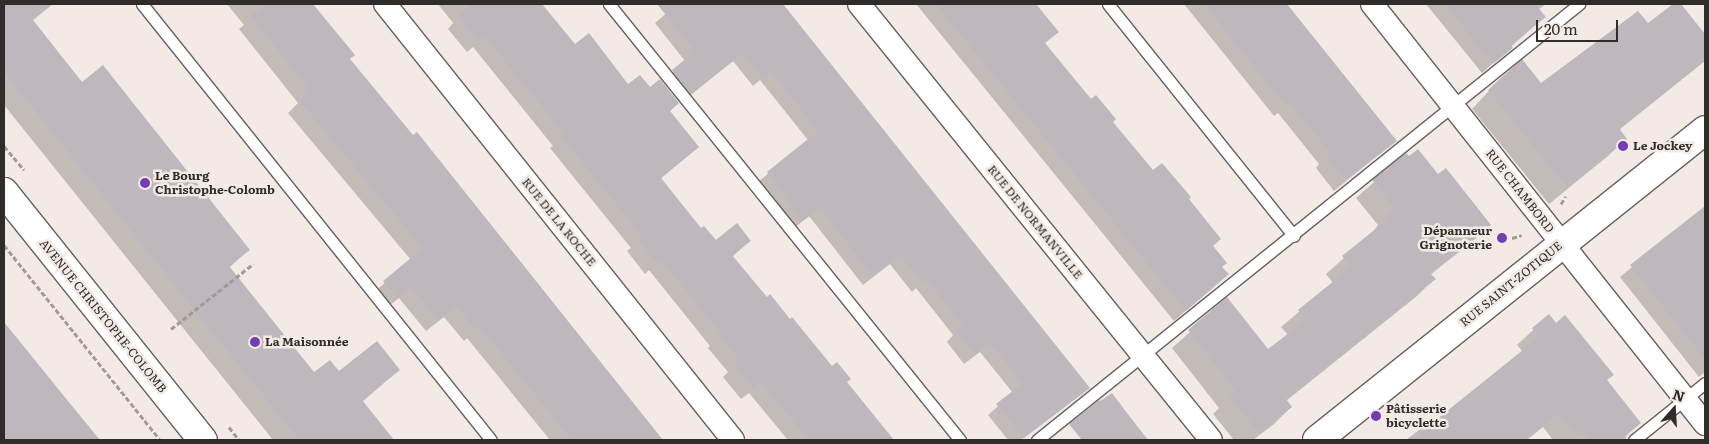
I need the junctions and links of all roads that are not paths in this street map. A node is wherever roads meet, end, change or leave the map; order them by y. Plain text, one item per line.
1 (142, 4) edge
2 (385, 4) edge
3 (609, 4) edge
4 (859, 4) edge
5 (1108, 4) edge
6 (1372, 4) edge
7 (1579, 4) edge
8 (1454, 105) junction
9 (1705, 130) edge
10 (4, 192) edge
11 (1294, 236) junction
12 (1561, 244) junction
13 (1143, 356) junction
14 (1705, 383) edge
15 (1685, 399) junction
16 (1705, 424) edge
17 (203, 440) edge
18 (490, 440) edge
19 (733, 440) edge
20 (960, 440) edge
21 (1037, 440) edge
22 (1211, 440) edge
23 (1317, 440) edge
24 (1634, 440) edge

1 - 18 lane
2 - 19 street, RUE DE LA ROCHE
3 - 20 lane
4 - 13 street, RUE DE NORMANVILLE
5 - 11 lane
6 - 8 street, RUE CHAMBORD
7 - 8 lane
8 - 11 lane
8 - 12 street, RUE CHAMBORD
9 - 12 street, RUE SAINT-ZOTIQUE
10 - 17 street, AVENUE CHRISTOPHE-COLOMB
11 - 13 lane
12 - 15 street, RUE CHAMBORD
12 - 23 street, RUE SAINT-ZOTIQUE
13 - 21 lane
13 - 22 street, RUE DE NORMANVILLE
14 - 15 lane
15 - 16 street, RUE CHAMBORD
15 - 24 lane

